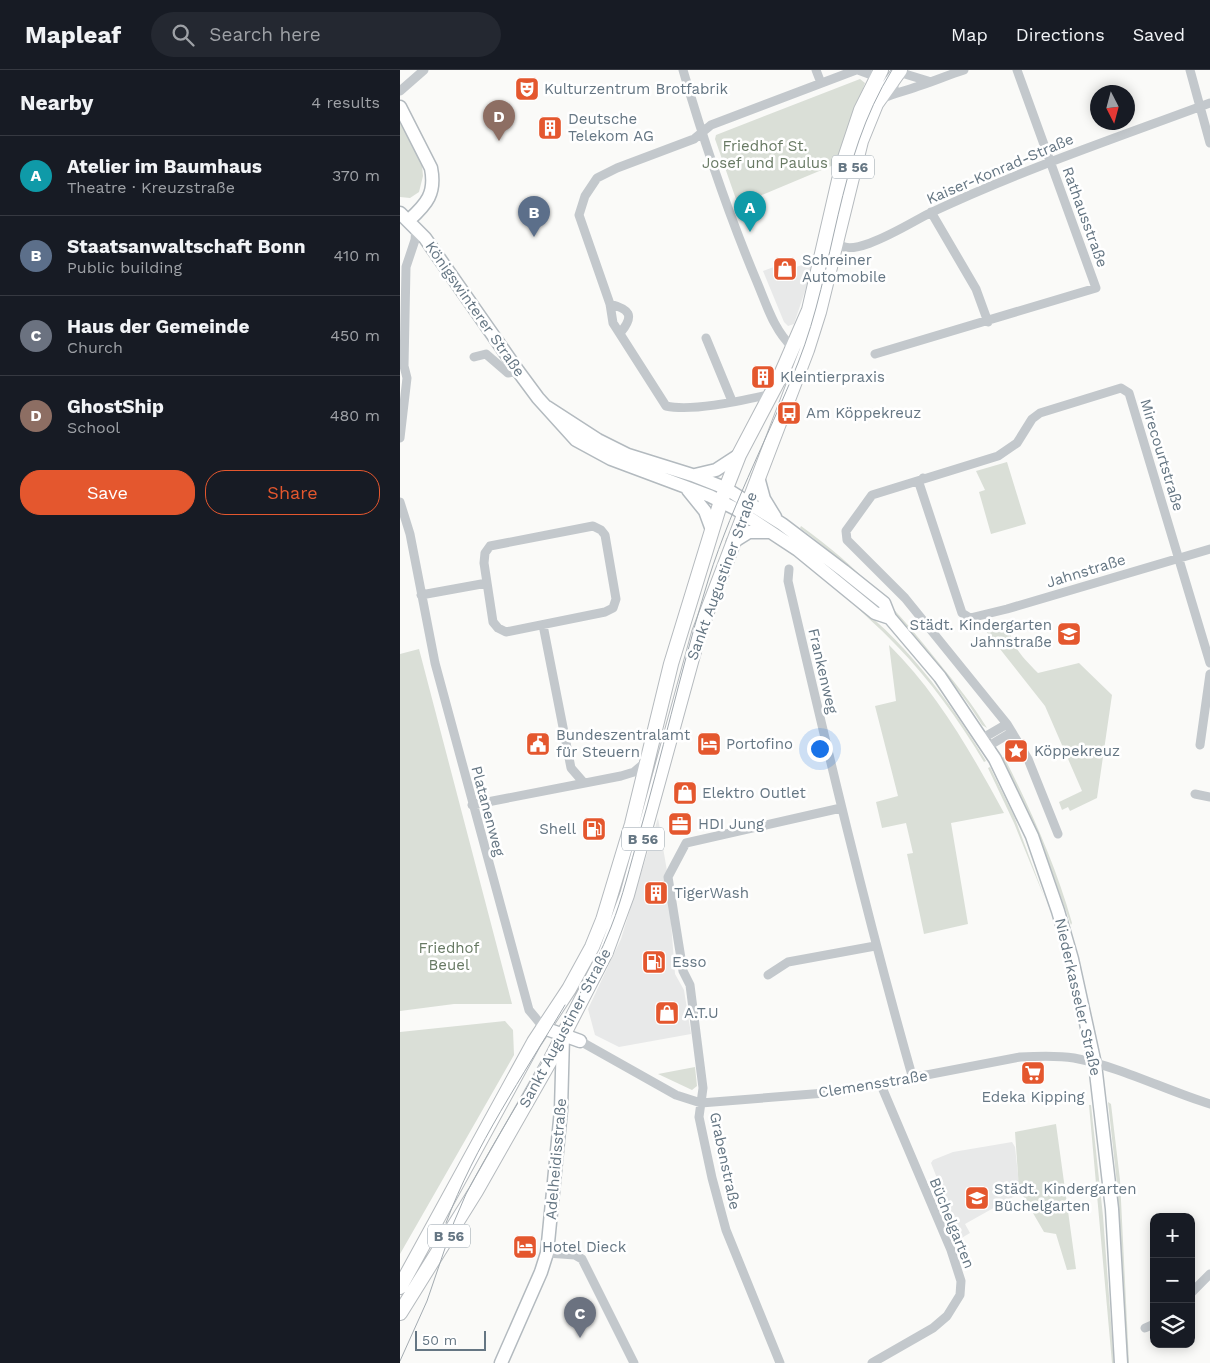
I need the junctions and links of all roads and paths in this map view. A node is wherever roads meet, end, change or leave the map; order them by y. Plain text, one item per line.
1 (424, 70) edge
2 (683, 70) edge
3 (816, 70) edge
4 (857, 70) edge
5 (964, 70) edge
6 (1017, 70) edge
7 (1190, 70) edge
8 (897, 71) edge
9 (879, 74) edge
10 (928, 81) junction
11 (822, 83) junction
12 (894, 88) junction
13 (400, 91) edge
14 (1210, 103) edge
15 (400, 107) edge
16 (1200, 107) junction
17 (703, 132) junction
18 (1210, 143) edge
19 (1050, 161) junction
20 (931, 212) junction
21 (408, 220) edge
22 (836, 238) junction
23 (610, 304) junction
24 (988, 322) junction
25 (621, 332) junction
26 (706, 338) dead end
27 (793, 348) junction
28 (875, 354) dead end
29 (474, 357) dead end
30 (518, 370) junction
31 (772, 394) junction
32 (732, 401) junction
33 (547, 407) junction
34 (400, 438) edge
35 (739, 455) junction
36 (692, 475) junction
37 (758, 477) junction
38 (923, 478) junction
39 (685, 486) junction
40 (723, 495) junction
41 (400, 502) edge
42 (746, 508) junction
43 (777, 528) junction
44 (712, 530) junction
45 (734, 542) junction
46 (1210, 548) edge
47 (1179, 558) junction
48 (789, 569) dead end
49 (487, 583) junction
50 (421, 595) junction
51 (543, 625) junction
52 (1210, 663) edge
53 (1210, 674) edge
54 (1007, 724) junction
55 (1012, 732) junction
56 (985, 743) junction
57 (1200, 745) dead end
58 (647, 762) junction
59 (571, 768) junction
60 (621, 776) junction
61 (584, 783) junction
62 (563, 788) junction
63 (640, 794) junction
64 (1195, 794) dead end
65 (1210, 797) edge
66 (472, 805) junction
67 (840, 808) junction
68 (1058, 834) dead end
69 (875, 946) junction
70 (768, 975) dead end
71 (544, 1028) junction
72 (563, 1036) junction
73 (580, 1041) joint
74 (1095, 1064) junction
75 (913, 1079) junction
76 (881, 1085) junction
77 (701, 1103) junction
78 (1210, 1104) edge
79 (551, 1253) junction
80 (1210, 1274) edge
81 (400, 1287) edge
82 (1195, 1289) edge
83 (400, 1313) edge
84 (501, 1363) edge
85 (634, 1363) edge
86 (780, 1363) edge
87 (872, 1363) edge
88 (1122, 1363) edge

1 - 13 street
2 - 17 street
3 - 11 street
4 - 9 street
4 - 11 street
5 - 10 street
6 - 19 street, Rathausstraße
7 - 16 street
8 - 10 street
8 - 12 main road, Sankt Augustiner Straße / B 56
9 - 12 street
9 - 27 main road, Sankt Augustiner Straße / B 56
10 - 12 street
11 - 17 street
12 - 22 main road, Sankt Augustiner Straße / B 56
14 - 16 street, Kaiser-Konrad-Straße
15 - 21 main road
16 - 18 street
16 - 19 street, Kaiser-Konrad-Straße
17 - 23 street
17 - 27 street
19 - 20 street, Kaiser-Konrad-Straße
19 - 24 street, Rathausstraße
20 - 22 street, Kaiser-Konrad-Straße
20 - 24 street
21 - 30 main road, Königswinterer Straße
21 - 34 street
22 - 37 main road, Sankt Augustiner Straße / B 56
23 - 25 street
23 - 25 street
24 - 28 street
25 - 32 street
26 - 32 street
27 - 31 main road, Sankt Augustiner Straße / B 56
29 - 30 street
30 - 33 main road, Königswinterer Straße
31 - 32 street
31 - 35 main road, Sankt Augustiner Straße / B 56
33 - 36 main road, Königswinterer Straße
33 - 39 main road, Königswinterer Straße
35 - 36 main road
35 - 40 main road, Sankt Augustiner Straße / B 56
36 - 40 main road, Königswinterer Straße
37 - 42 main road, Sankt Augustiner Straße / B 56
37 - 43 main road
38 - 47 street, Jahnstraße
38 - 47 street, Mirecourtstraße
38 - 54 street
39 - 40 main road, Königswinterer Straße
39 - 44 main road
40 - 42 main road, Königswinterer Straße
40 - 44 main road, Sankt Augustiner Straße / B 56
41 - 50 street, Platanenweg
42 - 43 main road, Niederkasseler Straße
42 - 45 main road, Sankt Augustiner Straße / B 56
43 - 45 main road
43 - 56 main road, Niederkasseler Straße
44 - 58 main road, Sankt Augustiner Straße / B 56
45 - 72 main road, Sankt Augustiner Straße / B 56
46 - 47 street, Jahnstraße
47 - 52 street, Mirecourtstraße
48 - 67 street, Frankenweg
49 - 50 street
49 - 51 street
49 - 51 street
50 - 66 street, Platanenweg
51 - 59 street
53 - 57 street
54 - 55 street
54 - 56 street
55 - 56 street
55 - 68 street
56 - 74 main road, Niederkasseler Straße
58 - 60 street
58 - 63 main road, Sankt Augustiner Straße / B 56
59 - 61 street
59 - 62 street
60 - 61 street
60 - 63 street
61 - 62 street
62 - 66 street
63 - 71 main road, Sankt Augustiner Straße / B 56
64 - 65 street
66 - 71 street, Platanenweg
67 - 69 street, Frankenweg
67 - 77 street, Grabenstraße
69 - 70 street
69 - 75 street, Frankenweg
71 - 72 main road, Clemensstraße
71 - 81 main road, Sankt Augustiner Straße / B 56
72 - 73 main road, Clemensstraße
72 - 79 main road, Adelheidisstraße
72 - 83 main road, Sankt Augustiner Straße / B 56
73 - 77 street, Clemensstraße
74 - 75 street, Clemensstraße
74 - 78 street, Clemensstraße
74 - 88 main road, Niederkasseler Straße
75 - 76 street, Clemensstraße
76 - 77 street, Clemensstraße
76 - 87 street, Büchelgarten
77 - 86 street, Grabenstraße
79 - 84 main road, Adelheidisstraße
79 - 85 street
80 - 82 street

